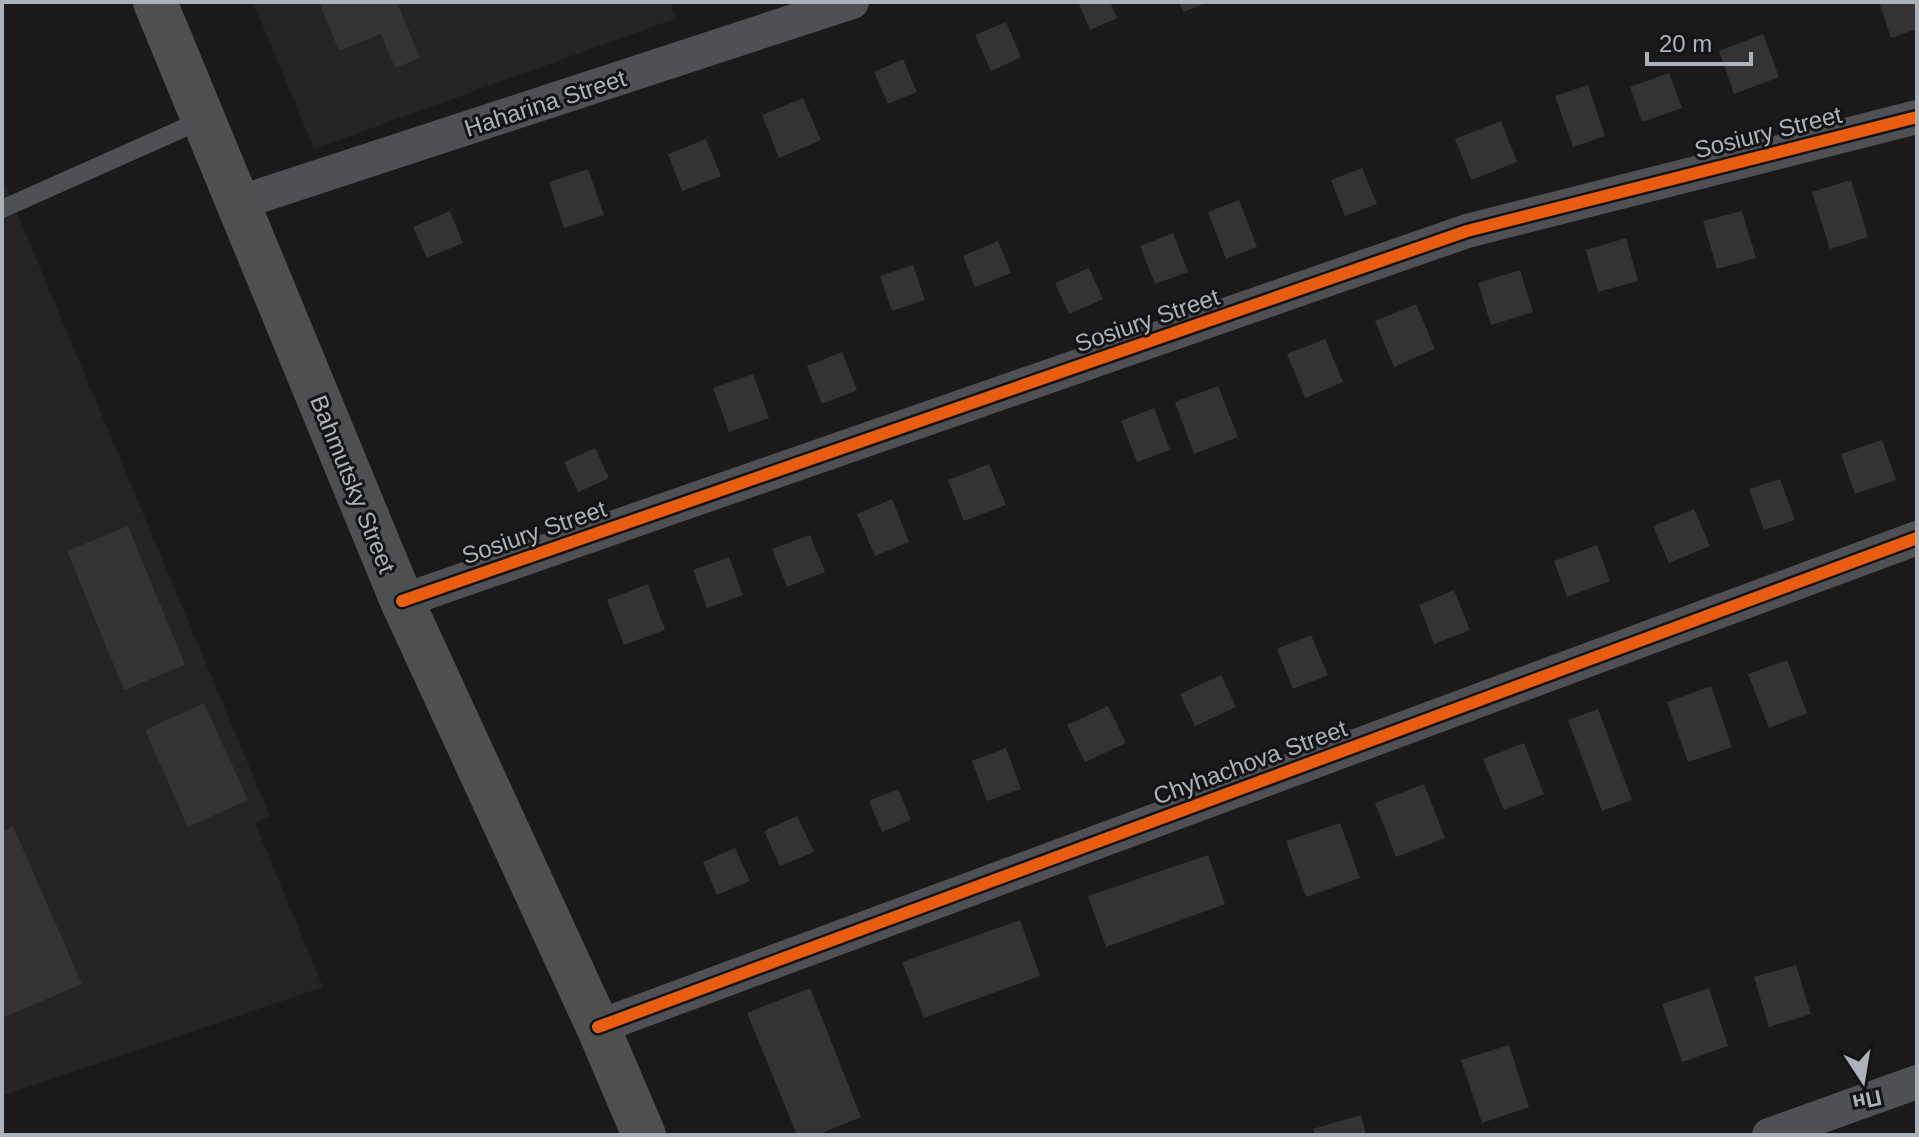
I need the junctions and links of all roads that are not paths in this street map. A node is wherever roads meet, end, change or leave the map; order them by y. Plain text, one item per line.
1 (155, 2) edge
2 (852, 2) edge
3 (1917, 117) edge
4 (204, 119) junction
5 (238, 203) junction
6 (2, 209) edge
7 (1917, 538) edge
8 (402, 601) junction
9 (598, 1027) junction
10 (1917, 1082) edge
11 (644, 1135) edge
12 (1769, 1135) edge

1 - 4 main road, Bahmutsky Street
2 - 5 street, Haharina Street
3 - 8 street, Sosiury Street
4 - 5 main road, Bahmutsky Street
4 - 6 lane
5 - 8 main road, Bahmutsky Street
7 - 9 street, Chyhachova Street
8 - 9 main road, Bahmutsky Street
9 - 11 main road, Bahmutsky Street
10 - 12 street

